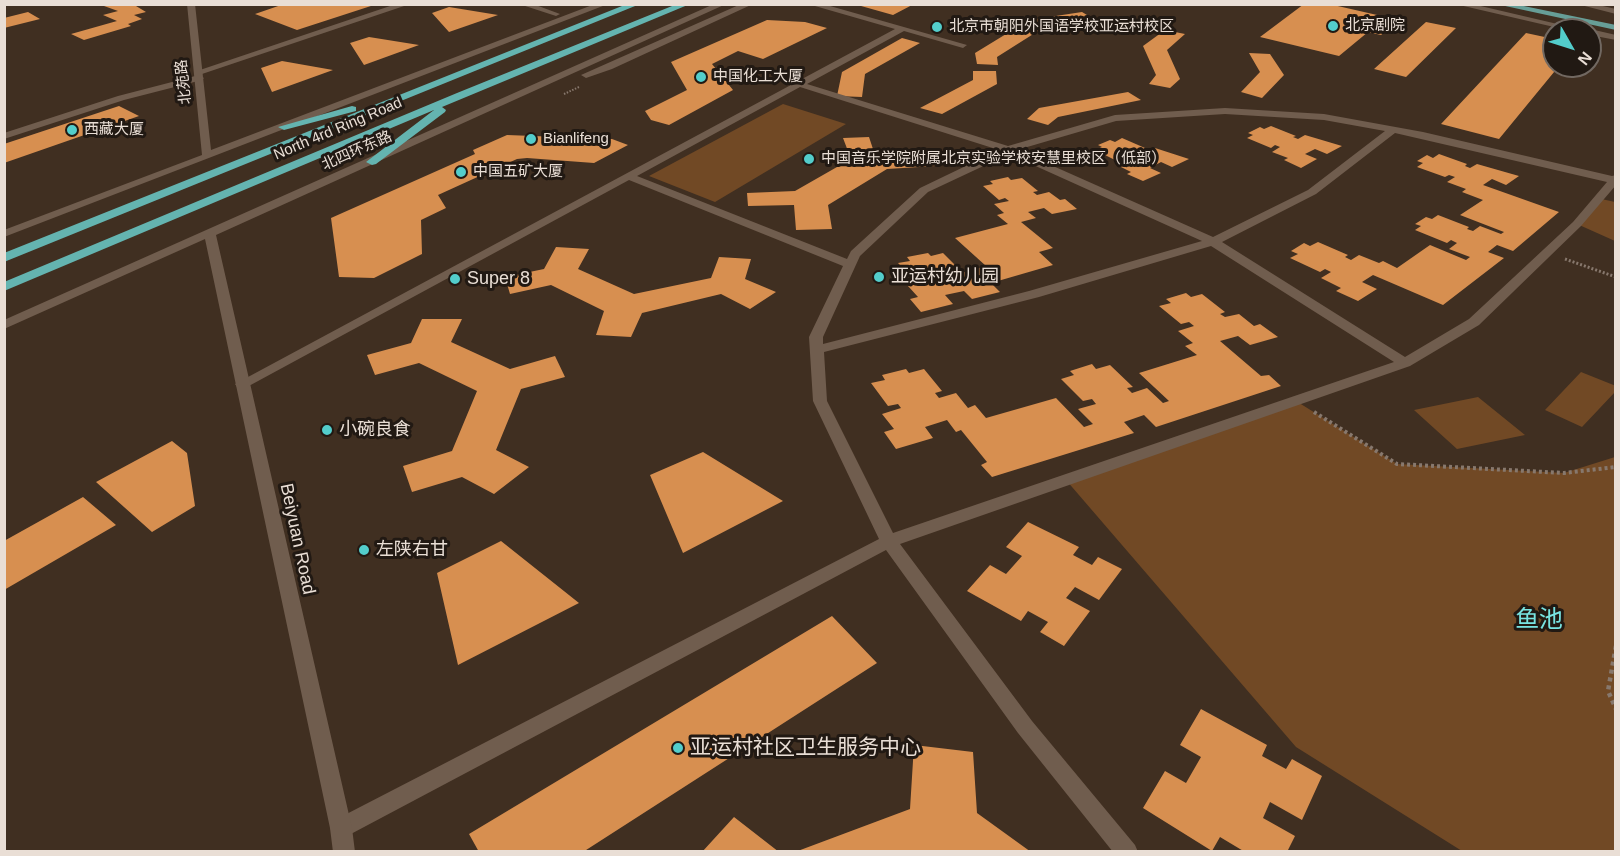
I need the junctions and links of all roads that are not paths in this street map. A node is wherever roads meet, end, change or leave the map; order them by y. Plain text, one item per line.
1 (191, 4) edge
2 (406, 4) edge
3 (523, 4) edge
4 (581, 4) edge
5 (604, 4) edge
6 (636, 4) edge
7 (686, 4) edge
8 (722, 4) edge
9 (749, 4) edge
10 (812, 4) edge
11 (1459, 4) edge
12 (1500, 4) edge
13 (1539, 4) edge
14 (1581, 4) edge
15 (1616, 12) edge
16 (556, 14) junction
17 (1616, 20) edge
18 (1542, 22) edge
19 (1616, 28) edge
20 (902, 29) junction
21 (963, 45) dead end
22 (199, 75) junction
23 (799, 84) junction
24 (430, 87) junction
25 (461, 95) junction
26 (517, 96) junction
27 (284, 127) junction
28 (1393, 130) junction
29 (4, 136) edge
30 (1010, 150) junction
31 (207, 157) junction
32 (372, 162) junction
33 (628, 176) junction
34 (1615, 179) edge
35 (4, 234) edge
36 (210, 235) junction
37 (1213, 242) junction
38 (4, 258) edge
39 (850, 265) junction
40 (4, 287) edge
41 (4, 325) edge
42 (817, 350) junction
43 (1405, 363) junction
44 (242, 384) junction
45 (889, 542) junction
46 (341, 828) junction
47 (344, 852) edge
48 (1127, 852) edge

1 - 22 street, 北苑路
2 - 22 street
3 - 16 street
4 - 16 street
5 - 27 street
6 - 24 highway
7 - 25 highway, North 4rd Ring Road
8 - 26 street, 北四环东路
9 - 26 street
10 - 20 street
11 - 18 street
12 - 19 main road
13 - 17 main road
14 - 15 street
16 - 31 street
20 - 21 street
20 - 23 street
22 - 29 street
22 - 31 street, 北苑路
23 - 30 street
23 - 33 street
24 - 27 highway
24 - 38 highway, 北四环东路
25 - 32 highway
25 - 40 highway, North 4rd Ring Road
26 - 32 street, 北四环东路
27 - 31 street
28 - 30 street
28 - 34 street
28 - 37 street
30 - 37 street
30 - 39 street
31 - 35 street
32 - 36 street, 北四环东路
33 - 39 street
33 - 44 street
34 - 43 street
36 - 41 street, 北四环东路
36 - 44 street, Beiyuan Road
37 - 42 street
37 - 43 street
39 - 42 street
42 - 45 street
43 - 45 street
44 - 46 street, Beiyuan Road
45 - 46 street
45 - 48 street
46 - 47 street, Beiyuan Road

